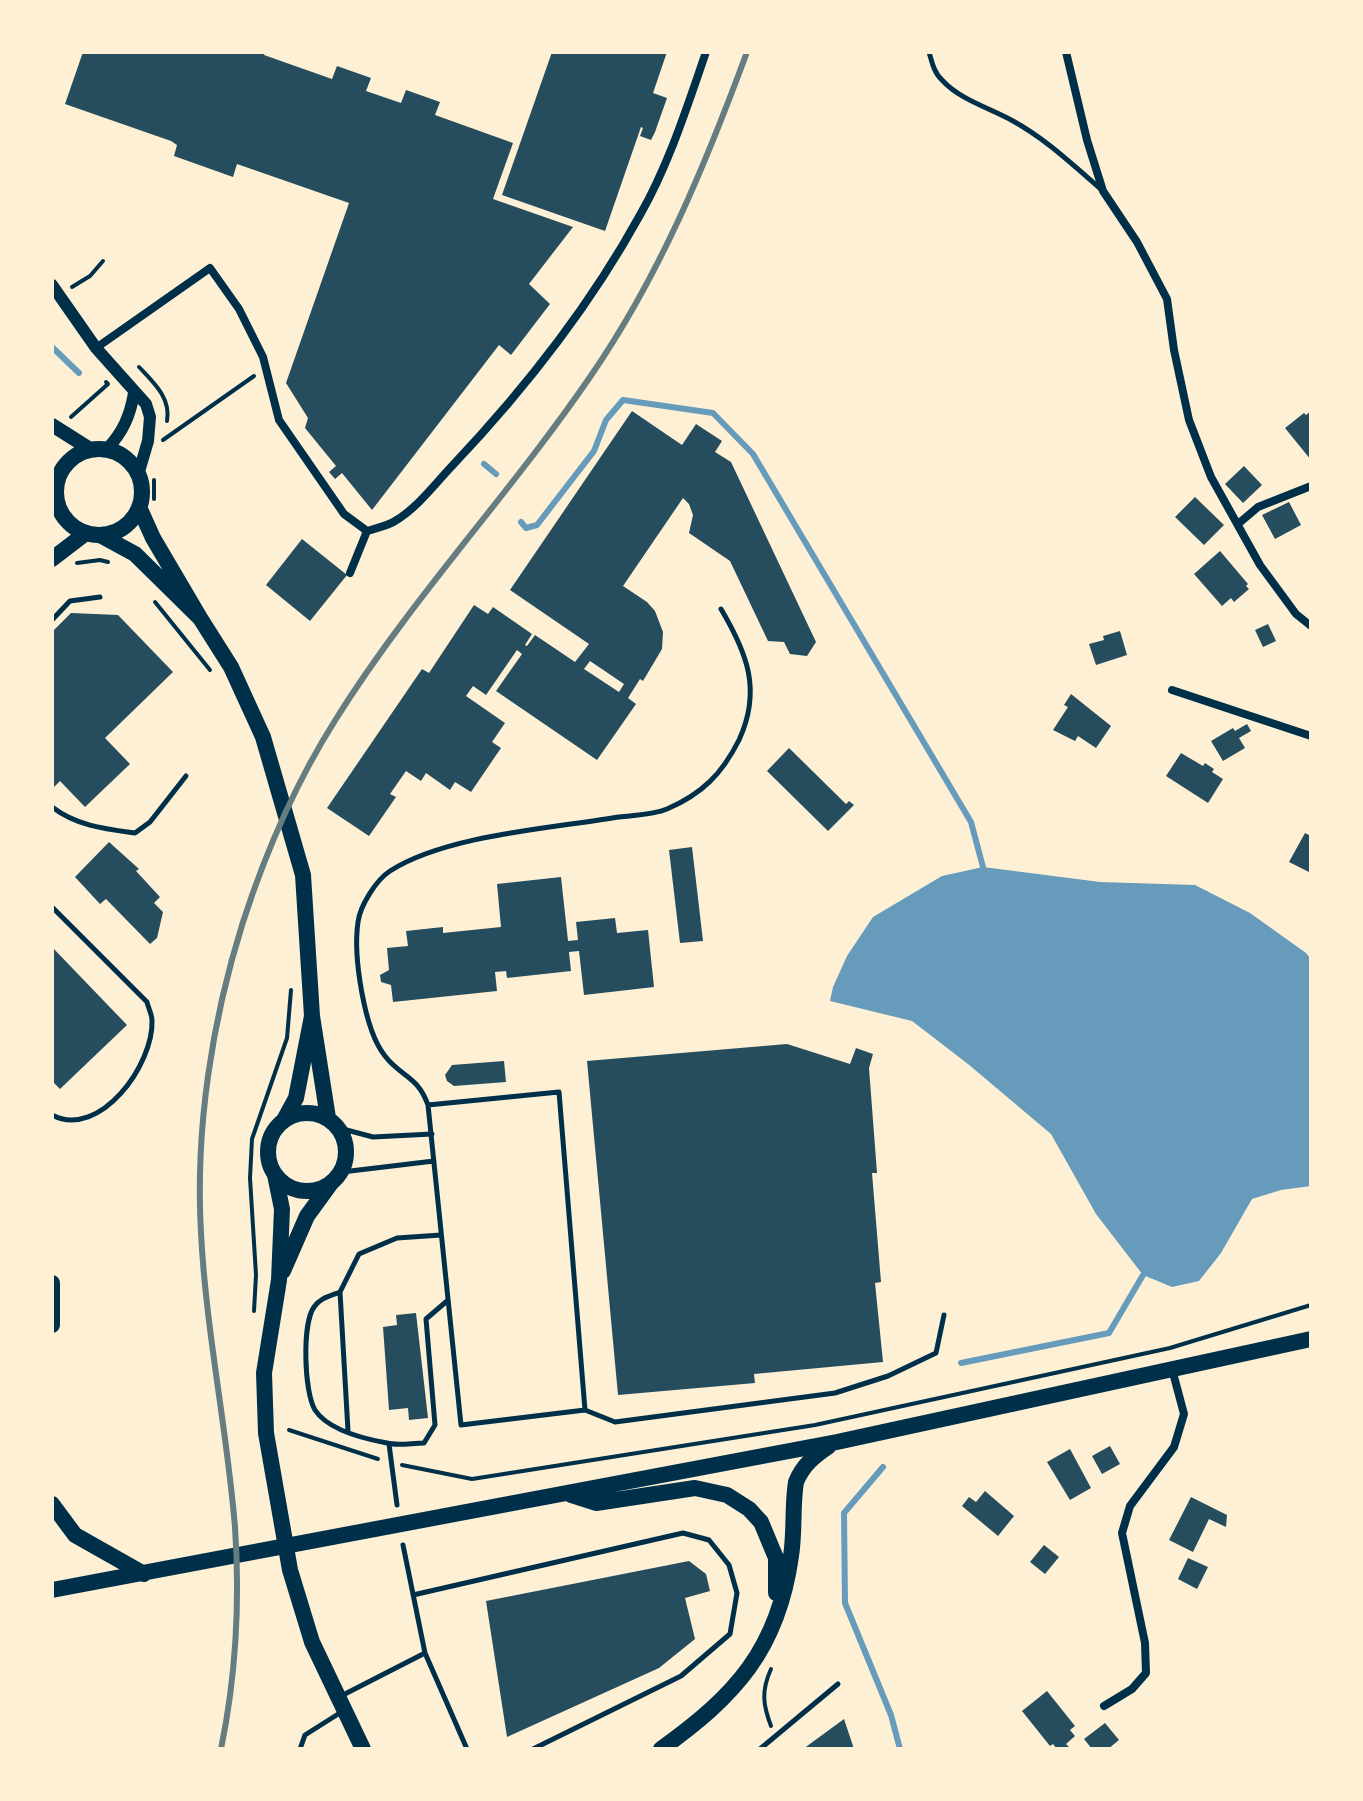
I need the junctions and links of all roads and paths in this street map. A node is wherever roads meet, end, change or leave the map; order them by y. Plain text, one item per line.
1 (706, 52) edge
2 (929, 52) edge
3 (1066, 52) edge
4 (1103, 191) junction
5 (103, 261) dead end
6 (52, 285) edge
7 (70, 288) dead end
8 (96, 348) junction
9 (267, 375) junction
10 (108, 384) dead end
11 (134, 393) junction
12 (58, 425) edge
13 (99, 449) junction
14 (160, 450) dead end
15 (146, 473) junction
16 (1311, 486) edge
17 (54, 489) edge
18 (147, 506) junction
19 (56, 518) edge
20 (1238, 524) junction
21 (367, 531) junction
22 (93, 534) junction
23 (52, 559) edge
24 (111, 562) dead end
25 (71, 564) dead end
26 (350, 573) dead end
27 (100, 597) dead end
28 (153, 598) dead end
29 (721, 609) dead end
30 (200, 618) junction
31 (52, 620) edge
32 (1311, 626) edge
33 (217, 679) dead end
34 (1172, 690) dead end
35 (1311, 736) edge
36 (186, 776) dead end
37 (52, 807) edge
38 (52, 907) edge
39 (291, 986) dead end
40 (312, 1016) junction
41 (428, 1105) junction
42 (52, 1115) edge
43 (284, 1120) junction
44 (333, 1123) junction
45 (432, 1134) junction
46 (434, 1161) junction
47 (275, 1175) junction
48 (336, 1178) junction
49 (441, 1235) junction
50 (279, 1280) junction
51 (52, 1283) edge
52 (340, 1292) junction
53 (447, 1301) junction
54 (1311, 1305) edge
55 (944, 1315) dead end
56 (253, 1319) dead end
57 (52, 1325) edge
58 (1311, 1339) edge
59 (1172, 1369) junction
60 (585, 1410) junction
61 (289, 1430) dead end
62 (348, 1431) junction
63 (837, 1442) junction
64 (389, 1444) junction
65 (390, 1462) junction
66 (568, 1494) junction
67 (52, 1504) edge
68 (397, 1505) dead end
69 (403, 1545) dead end
70 (144, 1574) junction
71 (52, 1590) edge
72 (413, 1595) junction
73 (776, 1615) junction
74 (425, 1653) junction
75 (774, 1662) dead end
76 (838, 1684) dead end
77 (341, 1704) junction
78 (1104, 1706) dead end
79 (775, 1737) junction
80 (300, 1749) edge
81 (363, 1749) edge
82 (467, 1749) edge
83 (533, 1749) edge
84 (661, 1749) edge
85 (760, 1749) edge

1 - 21 street
2 - 4 lane
3 - 4 street
4 - 20 street
5 - 7 path
6 - 8 street
8 - 9 street
8 - 11 street
9 - 14 path
9 - 21 street
10 - 12 path
11 - 13 street
11 - 15 street
12 - 13 main road
13 - 15 main road
13 - 17 main road
15 - 18 path
15 - 18 main road
16 - 20 street
17 - 19 main road
18 - 22 main road
18 - 30 main road
19 - 22 main road
20 - 32 street
21 - 26 street
22 - 23 main road
22 - 30 main road
24 - 25 path
27 - 31 lane
28 - 33 path
29 - 41 lane
30 - 40 main road
34 - 35 street
36 - 37 lane
38 - 42 lane
39 - 56 path
40 - 43 main road
40 - 44 main road
41 - 45 lane
41 - 60 lane
43 - 44 main road
43 - 47 main road
44 - 45 lane
44 - 48 main road
45 - 46 lane
46 - 48 lane
46 - 49 lane
47 - 48 main road
47 - 50 main road
48 - 50 main road
49 - 52 lane
49 - 53 lane
50 - 77 main road
51 - 57 main road
52 - 62 lane
52 - 62 lane
53 - 60 lane
53 - 64 lane
54 - 65 path
55 - 60 lane
58 - 59 main road
59 - 63 main road
59 - 78 street
61 - 65 path
62 - 64 lane
63 - 66 main road
63 - 73 main road
64 - 65 lane
65 - 68 lane
66 - 70 main road
66 - 73 main road
67 - 70 main road
69 - 72 lane
70 - 71 main road
72 - 74 lane
72 - 83 lane
73 - 84 main road
74 - 77 lane
74 - 82 lane
75 - 79 path
76 - 79 lane
77 - 80 lane
77 - 81 main road
79 - 85 lane

